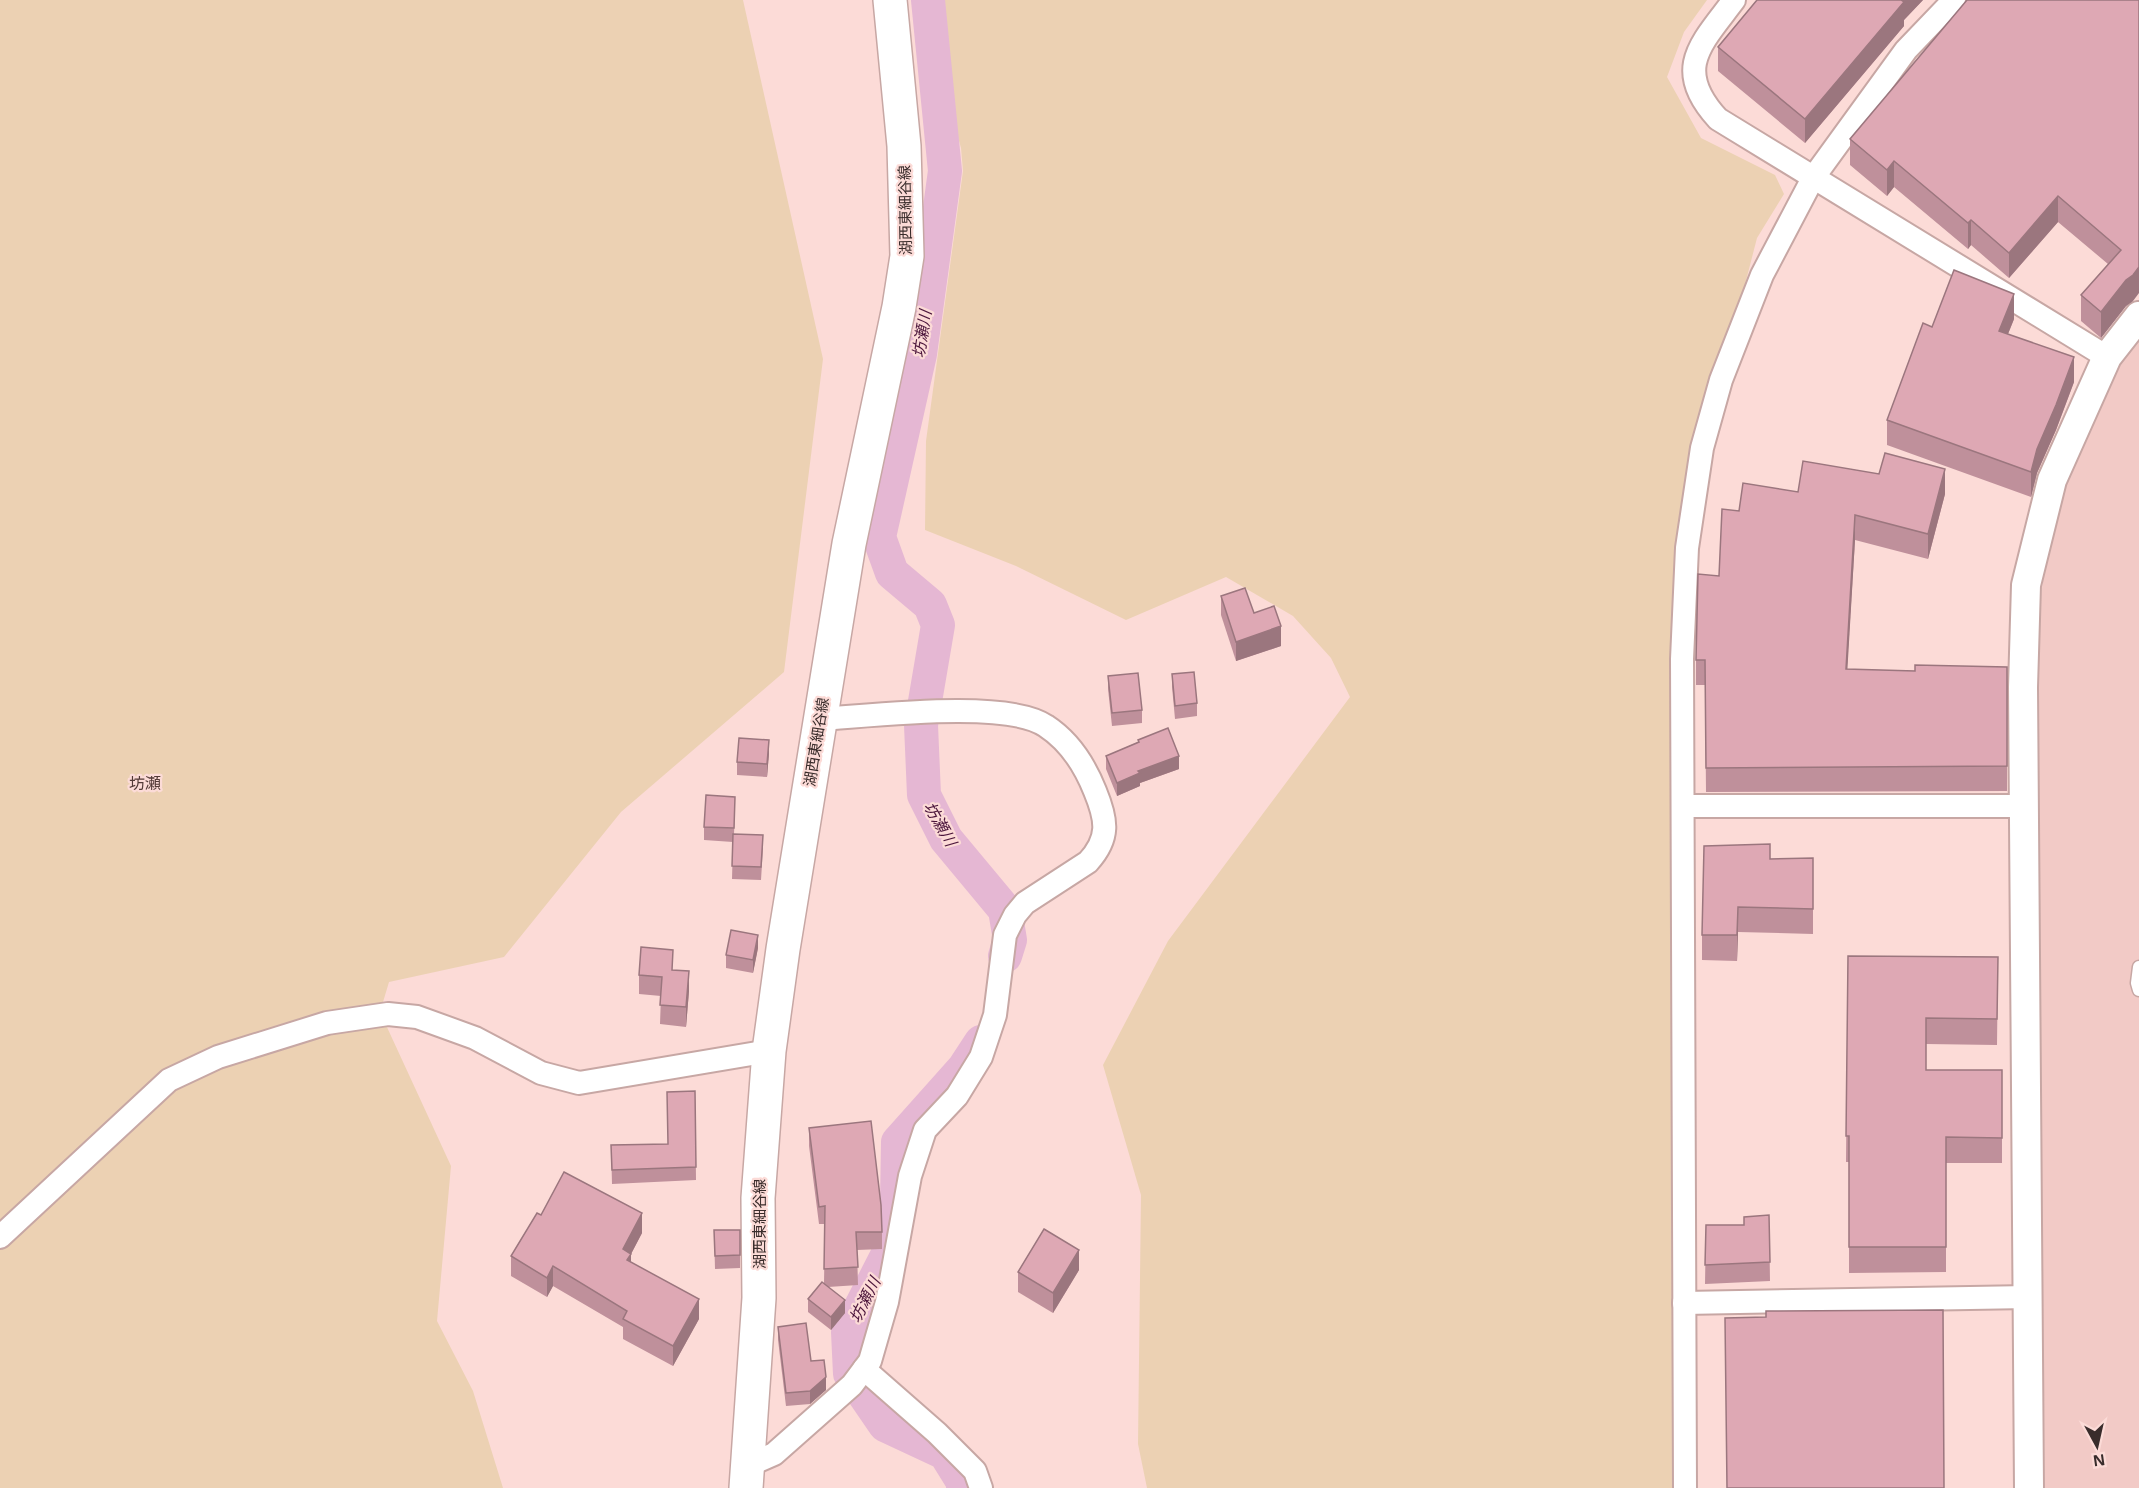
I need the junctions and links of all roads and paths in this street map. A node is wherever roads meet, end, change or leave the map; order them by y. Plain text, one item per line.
1 (890, 0) edge
2 (1734, 0) edge
3 (1953, 0) edge
4 (1812, 178) junction
5 (2139, 316) edge
6 (2107, 357) junction
7 (820, 719) junction
8 (1683, 806) junction
9 (2024, 806) junction
10 (2139, 967) edge
11 (2139, 990) edge
12 (769, 1051) junction
13 (0, 1237) edge
14 (2029, 1297) junction
15 (1684, 1303) junction
16 (864, 1369) junction
17 (746, 1477) edge
18 (981, 1488) edge
19 (1685, 1488) edge
20 (2029, 1488) edge

1 - 7 main road, 湖西東細谷線
2 - 4 street
3 - 4 street
4 - 6 street
4 - 8 street
5 - 6 street
6 - 9 street
7 - 12 main road, 湖西東細谷線
7 - 16 street
8 - 9 street
8 - 15 street
9 - 14 street
10 - 11 lane
12 - 13 street
12 - 17 main road, 湖西東細谷線
14 - 15 street
14 - 20 street
15 - 19 street
16 - 17 street
16 - 18 street

